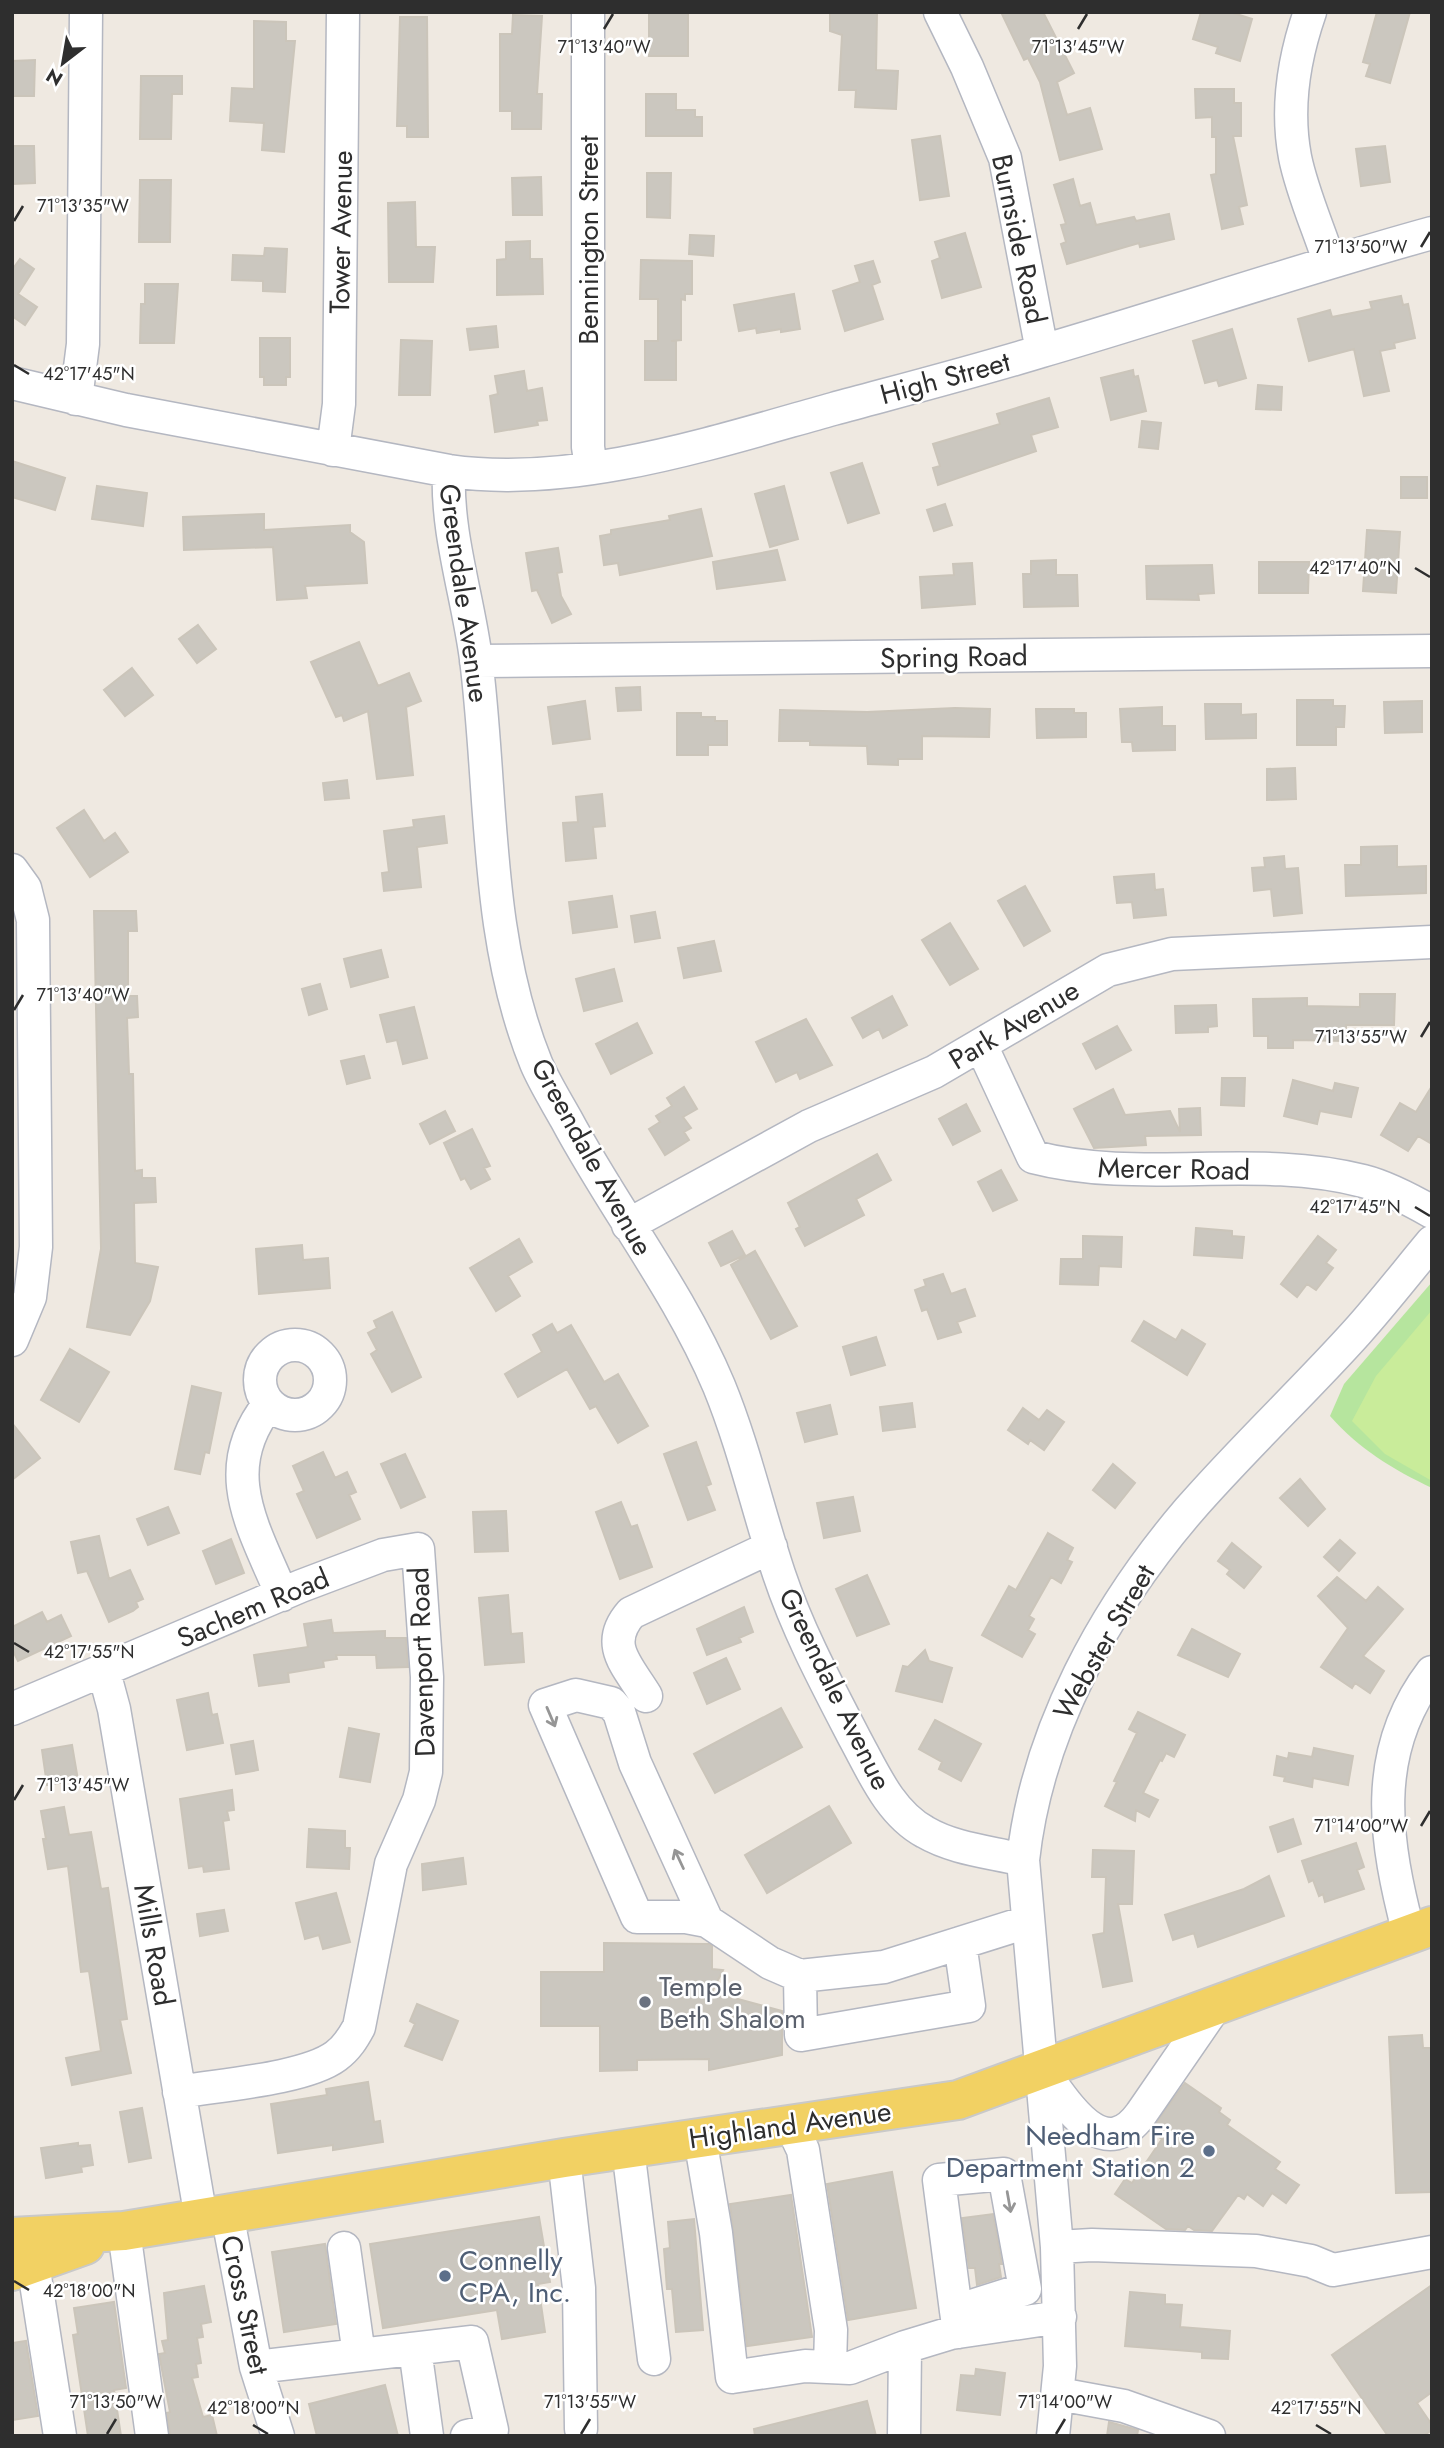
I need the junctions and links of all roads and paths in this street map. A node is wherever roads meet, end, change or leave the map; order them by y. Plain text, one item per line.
1 (86, 12) edge
2 (343, 12) edge
3 (588, 12) edge
4 (940, 12) edge
5 (1310, 12) edge
6 (1432, 233) edge
7 (1329, 261) junction
8 (1042, 351) junction
9 (12, 383) edge
10 (76, 399) junction
11 (333, 450) junction
12 (591, 467) junction
13 (449, 471) junction
14 (1432, 651) edge
15 (476, 662) junction
16 (12, 870) edge
17 (1432, 942) edge
18 (981, 1045) junction
19 (1432, 1212) edge
20 (628, 1225) junction
21 (1432, 1242) edge
22 (24, 1247) edge
23 (12, 1340) edge
24 (270, 1404) dead end
25 (771, 1547) junction
26 (418, 1549) joint
27 (282, 1595) junction
28 (104, 1672) junction
29 (1432, 1672) edge
30 (12, 1710) edge
31 (619, 1712) junction
32 (1023, 1860) junction
33 (707, 1921) junction
34 (1027, 1922) junction
35 (1421, 1930) edge
36 (960, 1943) junction
37 (800, 1976) junction
38 (1214, 2008) junction
39 (1042, 2071) junction
40 (179, 2092) junction
41 (791, 2125) junction
42 (700, 2138) junction
43 (628, 2148) junction
44 (564, 2158) junction
45 (214, 2216) junction
46 (124, 2231) junction
47 (1057, 2247) junction
48 (344, 2248) dead end
49 (1432, 2252) edge
50 (19, 2257) edge
51 (1058, 2283) junction
52 (1025, 2289) junction
53 (1060, 2317) junction
54 (958, 2321) junction
55 (905, 2347) junction
56 (415, 2349) junction
57 (359, 2355) junction
58 (654, 2359) dead end
59 (256, 2367) junction
60 (830, 2367) junction
61 (1059, 2394) junction
62 (581, 2429) dead end
63 (60, 2436) edge
64 (152, 2436) edge
65 (278, 2436) edge
66 (428, 2436) edge
67 (467, 2436) edge
68 (904, 2436) edge
69 (1053, 2436) edge
70 (1209, 2436) edge

1 - 10 street
2 - 11 street, Tower Avenue
3 - 12 street, Bennington Street
4 - 8 street, Burnside Road
5 - 7 street
6 - 7 street, High Street
7 - 8 street, High Street
8 - 12 street, High Street
9 - 10 street, Greendale Avenue
10 - 11 street, Greendale Avenue
11 - 13 street, Greendale Avenue
12 - 13 street, High Street
13 - 15 street, Greendale Avenue
14 - 15 street, Spring Road
15 - 20 street, Greendale Avenue
16 - 22 street
17 - 18 street, Park Avenue
18 - 19 street, Mercer Road
18 - 20 street, Park Avenue
20 - 25 street, Greendale Avenue
21 - 32 street, Webster Street
22 - 23 street
24 - 27 street
25 - 31 street
25 - 32 street, Greendale Avenue
26 - 27 street, Sachem Road
26 - 40 street, Davenport Road
27 - 28 street, Sachem Road
28 - 30 street, Sachem Road
28 - 40 street, Mills Road
29 - 35 street
33 -> 31 street
31 -> 33 street
32 - 34 street, Webster Street
33 - 37 street
34 - 36 street
34 - 39 street, Webster Street
35 - 38 main road, Highland Avenue
36 - 37 street
36 - 37 street
38 - 39 main road, Highland Avenue
38 - 39 street
39 - 41 main road, Highland Avenue
39 - 47 street, Webster Street
40 - 45 street, Mills Road
41 - 42 main road, Highland Avenue
41 - 60 street
42 - 43 main road, Highland Avenue
42 - 60 street
43 - 44 main road, Highland Avenue
43 - 58 street
44 - 45 main road, Highland Avenue
44 - 62 street
45 - 46 main road, Highland Avenue
45 - 59 street, Cross Street
46 - 50 main road, Highland Avenue
46 - 64 street
47 - 49 street
47 - 51 street, Webster Street
48 - 57 street
50 - 63 street
51 - 52 street
51 - 53 street, Webster Street
52 - 54 street
54 -> 52 street
53 - 54 street
53 - 61 street, Webster Street
54 - 55 street
55 - 60 street
55 - 68 street
56 - 57 street
56 - 66 street
56 - 67 street
57 - 59 street
59 - 65 street, Cross Street
61 - 69 street, Webster Street
61 - 70 street

